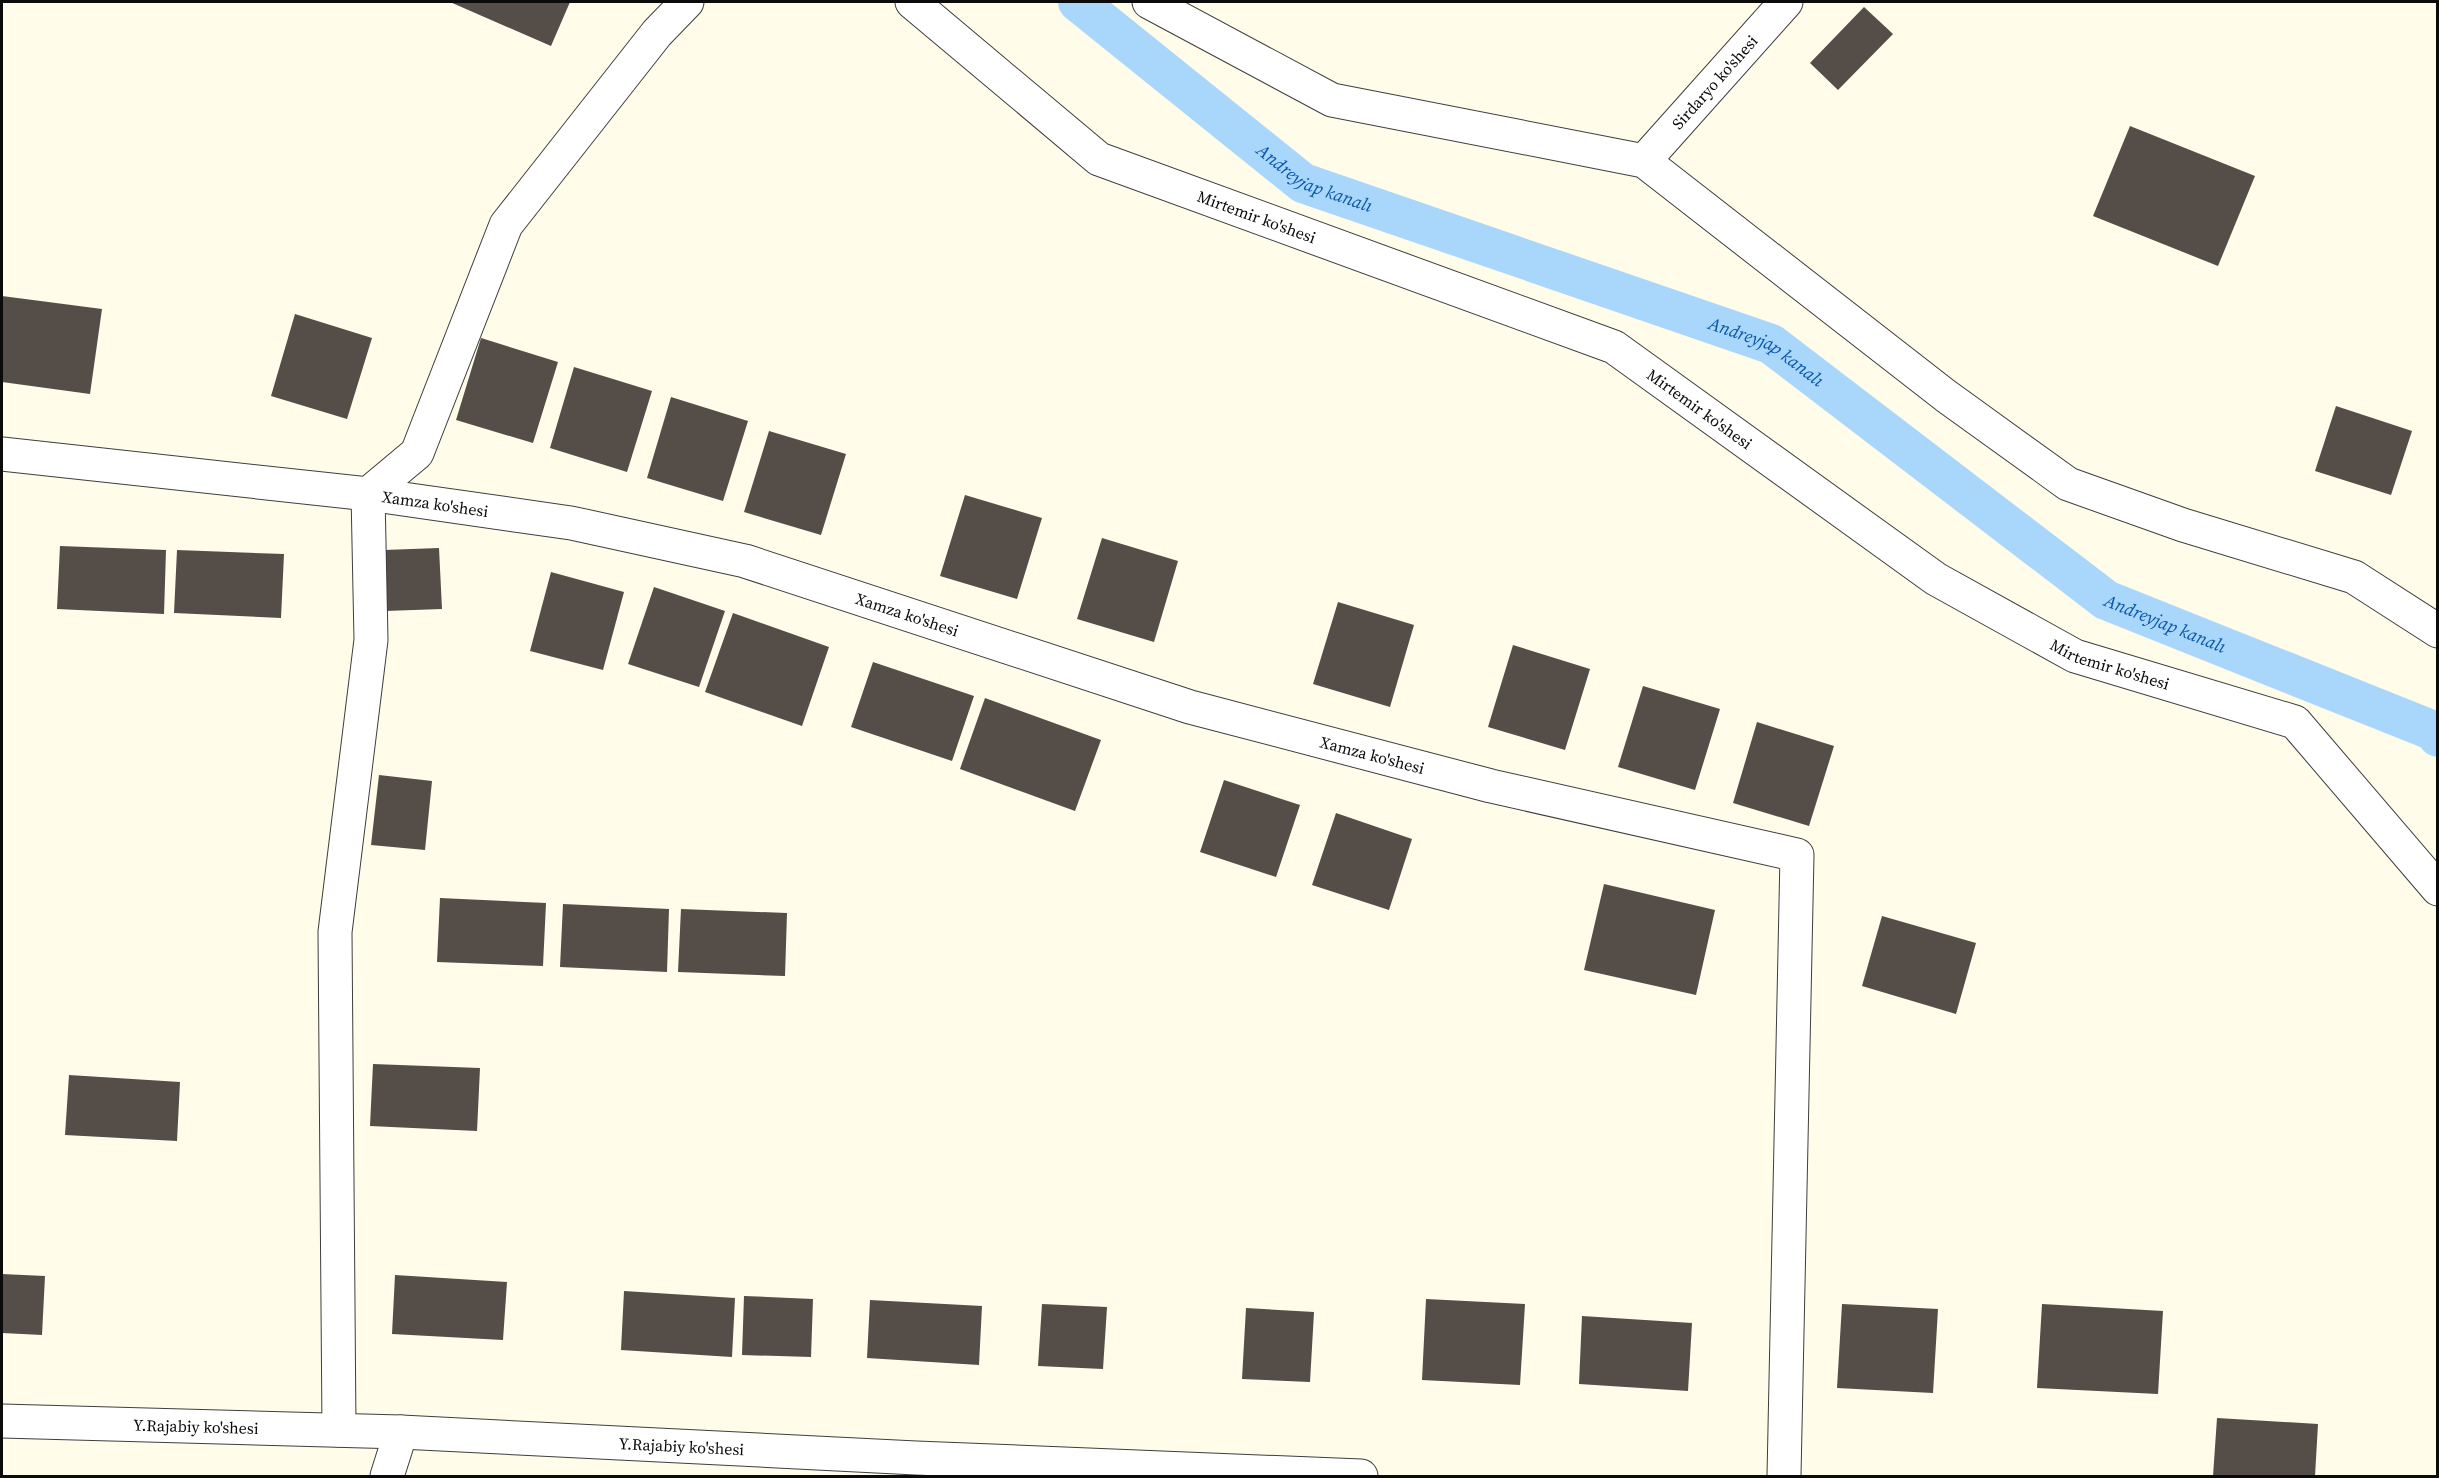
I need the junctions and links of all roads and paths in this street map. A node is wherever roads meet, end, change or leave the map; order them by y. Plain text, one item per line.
1 (687, 2) edge
2 (912, 2) edge
3 (1149, 2) edge
4 (1786, 2) edge
5 (1644, 161) junction
6 (2, 454) edge
7 (368, 494) junction
8 (2438, 631) edge
9 (2438, 889) edge
10 (2, 1421) edge
11 (339, 1430) junction
12 (401, 1432) junction
13 (913, 1467) edge
14 (387, 1476) edge
15 (1361, 1476) edge
16 (1784, 1476) edge

1 - 7 street
2 - 9 street, Mirtemir ko'shesi
3 - 5 street
4 - 5 street, Sirdaryo ko'shesi
5 - 8 street
6 - 7 street, Xamza ko'shesi
7 - 11 street
7 - 16 street, Xamza ko'shesi
10 - 11 street, Y.Rajabiy ko'shesi
11 - 12 street, Y.Rajabiy ko'shesi
12 - 13 street, Y.Rajabiy ko'shesi
12 - 14 street
13 - 15 street, Y.Rajabiy ko'shesi

